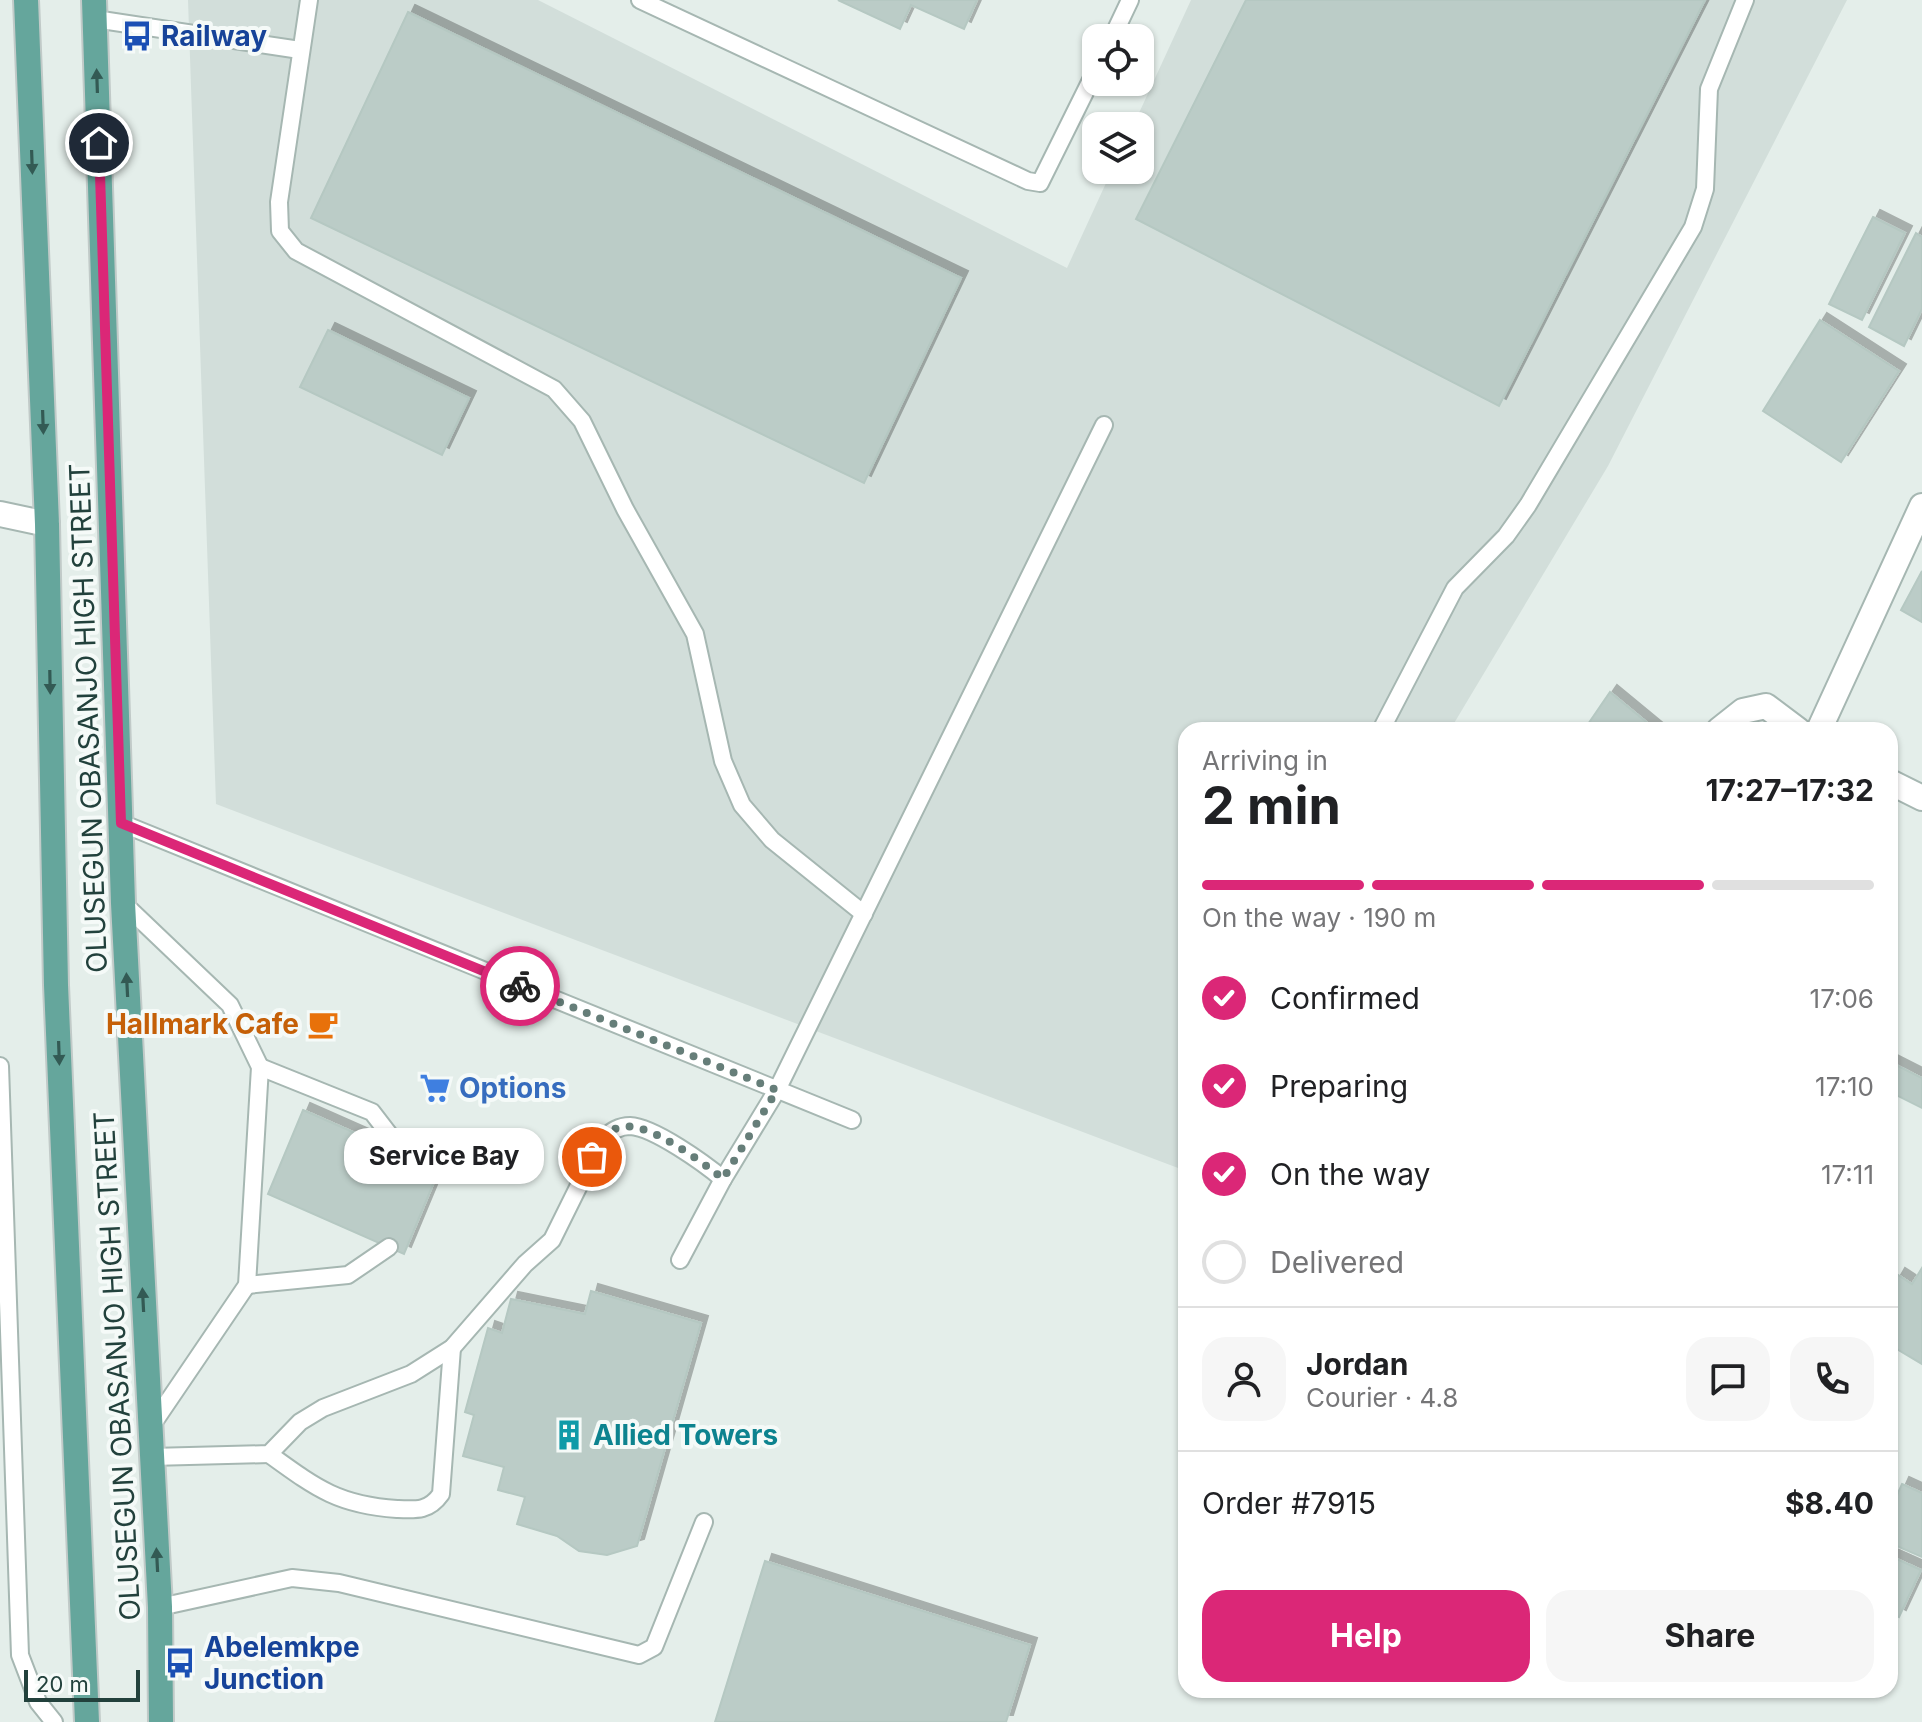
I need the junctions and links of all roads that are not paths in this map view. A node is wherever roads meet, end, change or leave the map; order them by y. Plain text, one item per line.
1 (26, 0) edge
2 (309, 0) edge
3 (640, 0) edge
4 (1130, 0) edge
5 (1745, 0) edge
6 (94, 10) edge
7 (1119, 24) edge
8 (300, 50) junction
9 (1083, 96) edge
10 (1104, 425) dead end
11 (1922, 506) edge
12 (0, 514) edge
13 (47, 524) junction
14 (1385, 722) edge
15 (1729, 722) edge
16 (1787, 722) edge
17 (1823, 722) edge
18 (1898, 786) edge
19 (1922, 798) edge
20 (121, 823) junction
21 (123, 903) junction
22 (864, 914) junction
23 (0, 1066) edge
24 (260, 1067) junction
25 (777, 1090) junction
26 (852, 1120) dead end
27 (405, 1155) dead end
28 (723, 1179) junction
29 (389, 1247) dead end
30 (680, 1260) dead end
31 (247, 1285) junction
32 (452, 1348) junction
33 (149, 1429) junction
34 (269, 1454) junction
35 (151, 1457) junction
36 (704, 1522) dead end
37 (160, 1607) junction
38 (54, 1722) edge
39 (87, 1722) edge
40 (161, 1722) edge

1 -> 13 main road, OLUSEGUN OBASANJO HIGH STREET
2 - 8 lane
3 - 9 lane
4 - 7 lane
5 - 14 lane
6 - 8 lane
20 -> 6 main road, OLUSEGUN OBASANJO HIGH STREET
8 - 22 lane
10 - 22 lane
11 - 17 street
12 - 13 street
13 -> 39 main road, OLUSEGUN OBASANJO HIGH STREET
15 - 16 street
18 - 19 street
20 - 21 main road, OLUSEGUN OBASANJO HIGH STREET
20 - 25 lane
21 - 24 lane
33 -> 21 main road, OLUSEGUN OBASANJO HIGH STREET
22 - 25 lane
23 - 38 lane
24 - 27 lane
24 - 31 lane
25 - 26 lane
25 - 28 lane
28 - 30 lane
28 - 32 lane
29 - 31 lane
31 - 33 lane
32 - 34 lane
32 - 34 lane
33 - 35 main road, OLUSEGUN OBASANJO HIGH STREET
34 - 35 lane
37 -> 35 main road, OLUSEGUN OBASANJO HIGH STREET
36 - 37 lane
37 - 40 main road, OLUSEGUN OBASANJO HIGH STREET

